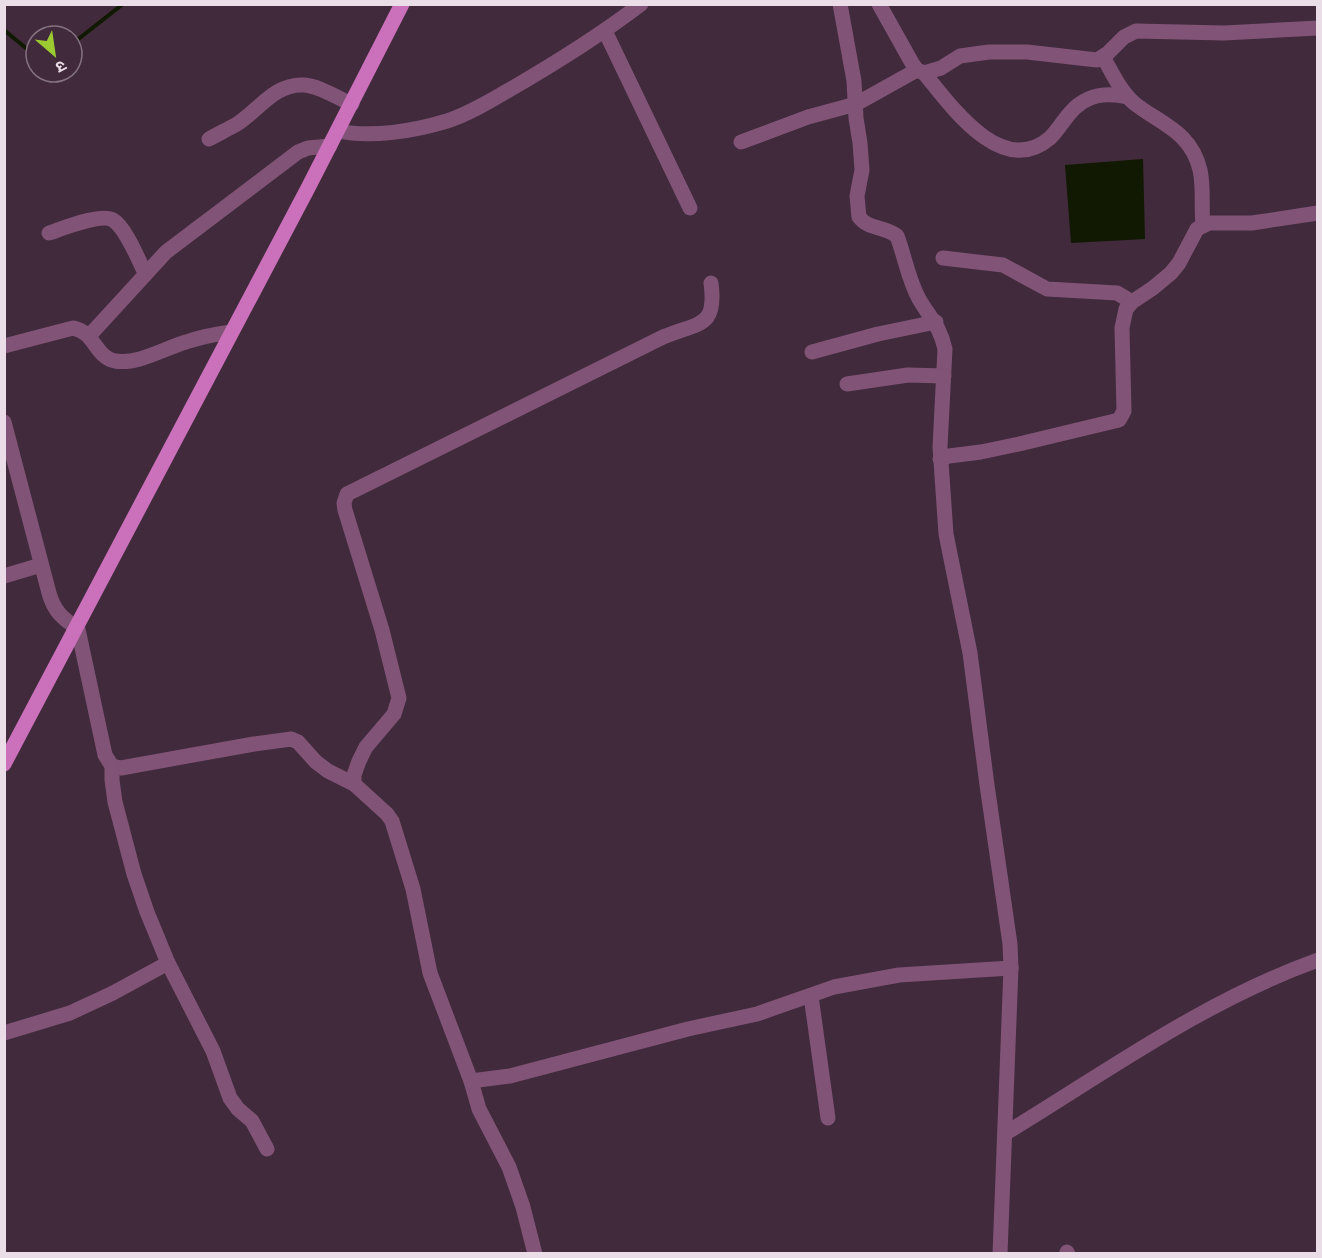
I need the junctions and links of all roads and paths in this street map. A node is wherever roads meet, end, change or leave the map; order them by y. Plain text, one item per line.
1 (402, 4) edge
2 (641, 4) edge
3 (840, 4) edge
4 (879, 4) edge
5 (1317, 28) edge
6 (605, 31) junction
7 (1110, 69) junction
8 (920, 71) junction
9 (1128, 97) junction
10 (352, 104) junction
11 (856, 104) junction
12 (338, 130) junction
13 (208, 139) dead end
14 (741, 142) dead end
15 (330, 146) junction
16 (690, 208) dead end
17 (1317, 213) edge
18 (1203, 225) junction
19 (50, 233) dead end
20 (943, 258) dead end
21 (145, 273) junction
22 (711, 283) dead end
23 (1132, 302) junction
24 (936, 322) junction
25 (231, 332) junction
26 (89, 336) junction
27 (4, 346) edge
28 (813, 352) dead end
29 (944, 376) junction
30 (847, 384) dead end
31 (4, 422) edge
32 (940, 459) junction
33 (41, 565) junction
34 (4, 576) edge
35 (78, 629) junction
36 (4, 764) edge
37 (112, 766) junction
38 (354, 784) junction
39 (1317, 960) edge
40 (168, 963) junction
41 (1011, 968) junction
42 (811, 996) junction
43 (4, 1032) edge
44 (471, 1081) junction
45 (828, 1118) dead end
46 (1006, 1133) junction
47 (267, 1149) dead end
48 (535, 1254) edge
49 (1000, 1254) edge

1 - 10 main road
2 - 6 street
3 - 11 street
4 - 8 street
5 - 7 street
6 - 12 street
6 - 16 street
7 - 8 street
7 - 9 street
8 - 9 street
8 - 11 street
9 - 18 street
10 - 12 main road
10 - 13 street
11 - 14 street
11 - 24 street
12 - 15 main road
15 - 21 street
15 - 25 main road
17 - 18 street
18 - 23 street
19 - 21 street
20 - 23 street
21 - 26 street
22 - 38 street
23 - 32 street
24 - 28 street
24 - 29 street
25 - 26 street
25 - 35 main road
26 - 27 street
29 - 30 street
29 - 32 street
31 - 33 street
32 - 41 street
33 - 34 street
33 - 35 street
35 - 36 main road
35 - 37 street
37 - 38 street
37 - 40 street
38 - 44 street
39 - 46 street
40 - 43 street
40 - 47 street
41 - 42 street
41 - 46 street
42 - 44 street
42 - 45 street
44 - 48 street
46 - 49 street

